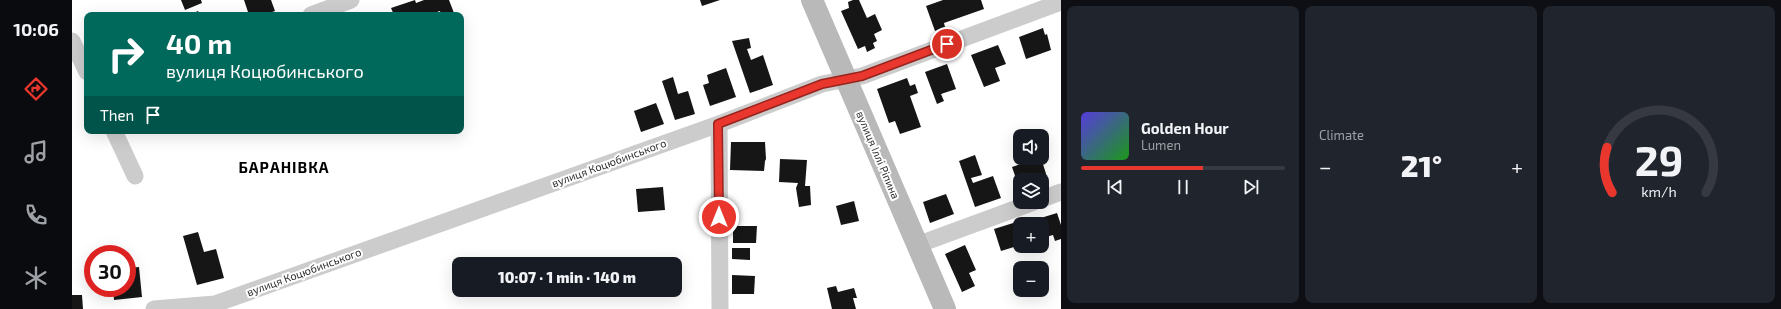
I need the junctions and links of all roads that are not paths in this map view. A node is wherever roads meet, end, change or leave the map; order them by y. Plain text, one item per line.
1 (351, 0) edge
2 (812, 0) edge
3 (1061, 2) edge
4 (311, 10) edge
5 (72, 41) edge
6 (84, 66) edge
7 (845, 79) junction
8 (718, 124) junction
9 (115, 134) edge
10 (135, 176) dead end
11 (1061, 192) edge
12 (1049, 196) edge
13 (1015, 209) edge
14 (917, 245) junction
15 (216, 306) edge
16 (154, 309) edge
17 (720, 309) edge
18 (945, 309) edge

1 - 4 street
2 - 7 street, вулиця Іллі Ріпина
3 - 7 street, вулиця Коцюбинського
5 - 6 street
7 - 8 street, вулиця Коцюбинського
7 - 14 street, вулиця Іллі Ріпина
8 - 15 street, вулиця Коцюбинського
8 - 17 street
9 - 10 street
11 - 12 street
13 - 14 street
14 - 18 street, вулиця Іллі Ріпина
15 - 16 street, вулиця Коцюбинського

